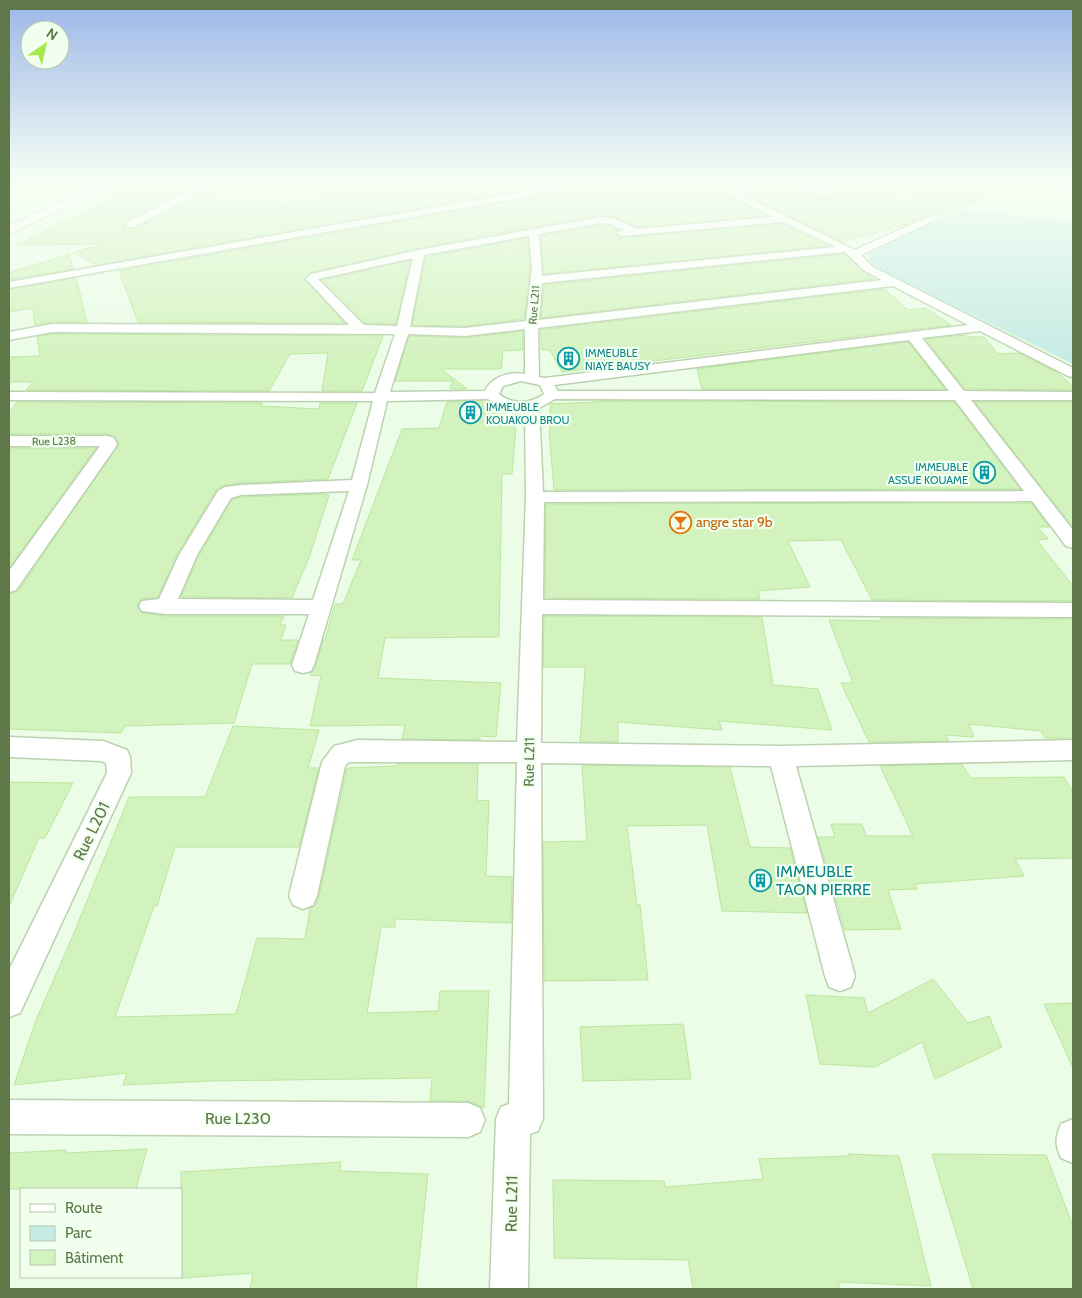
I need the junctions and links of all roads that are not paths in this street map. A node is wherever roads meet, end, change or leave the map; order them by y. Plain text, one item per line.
1 (250, 243) edge
2 (495, 243) edge
3 (535, 243) edge
4 (834, 243) edge
5 (871, 243) edge
6 (851, 251) junction
7 (419, 253) junction
8 (536, 280) junction
9 (896, 282) junction
10 (9, 285) edge
11 (532, 325) junction
12 (980, 327) junction
13 (360, 329) junction
14 (404, 330) junction
15 (9, 336) edge
16 (914, 336) junction
17 (1073, 373) edge
18 (540, 390) junction
19 (492, 395) junction
20 (9, 396) edge
21 (958, 396) junction
22 (1073, 396) edge
23 (381, 398) junction
24 (9, 441) edge
25 (359, 485) junction
26 (1035, 496) junction
27 (536, 497) junction
28 (1073, 542) edge
29 (9, 586) edge
30 (533, 606) junction
31 (320, 607) junction
32 (1073, 610) edge
33 (303, 664) dead end
34 (9, 747) edge
35 (1073, 750) edge
36 (529, 752) junction
37 (781, 756) junction
38 (303, 896) dead end
39 (840, 976) dead end
40 (9, 1002) edge
41 (9, 1117) edge
42 (468, 1120) dead end
43 (1073, 1136) edge
44 (1073, 1146) edge
45 (509, 1289) edge

1 - 10 street
2 - 7 street
3 - 8 street, Rue L211
4 - 6 street
5 - 6 street
6 - 8 street
6 - 9 street
7 - 13 street
7 - 14 street
8 - 11 street, Rue L211
9 - 11 street
9 - 12 street
11 - 14 street
11 - 18 street, Rue L211
12 - 16 street
12 - 17 street
13 - 14 street
13 - 15 street
14 - 23 street
16 - 18 street
16 - 21 street
18 - 19 street
18 - 19 street
18 - 21 street
18 - 27 street, Rue L211
19 - 23 street
20 - 23 street
21 - 22 street
21 - 26 street
23 - 25 street
24 - 29 street, Rue L238
25 - 31 street
25 - 31 street
26 - 27 street
26 - 28 street
27 - 30 street, Rue L211
30 - 32 street
30 - 36 street, Rue L211
31 - 33 street
34 - 40 street, Rue L201
35 - 37 street
36 - 37 street
36 - 38 street
36 - 45 street, Rue L211
37 - 39 street
41 - 42 street, Rue L230
43 - 44 street

